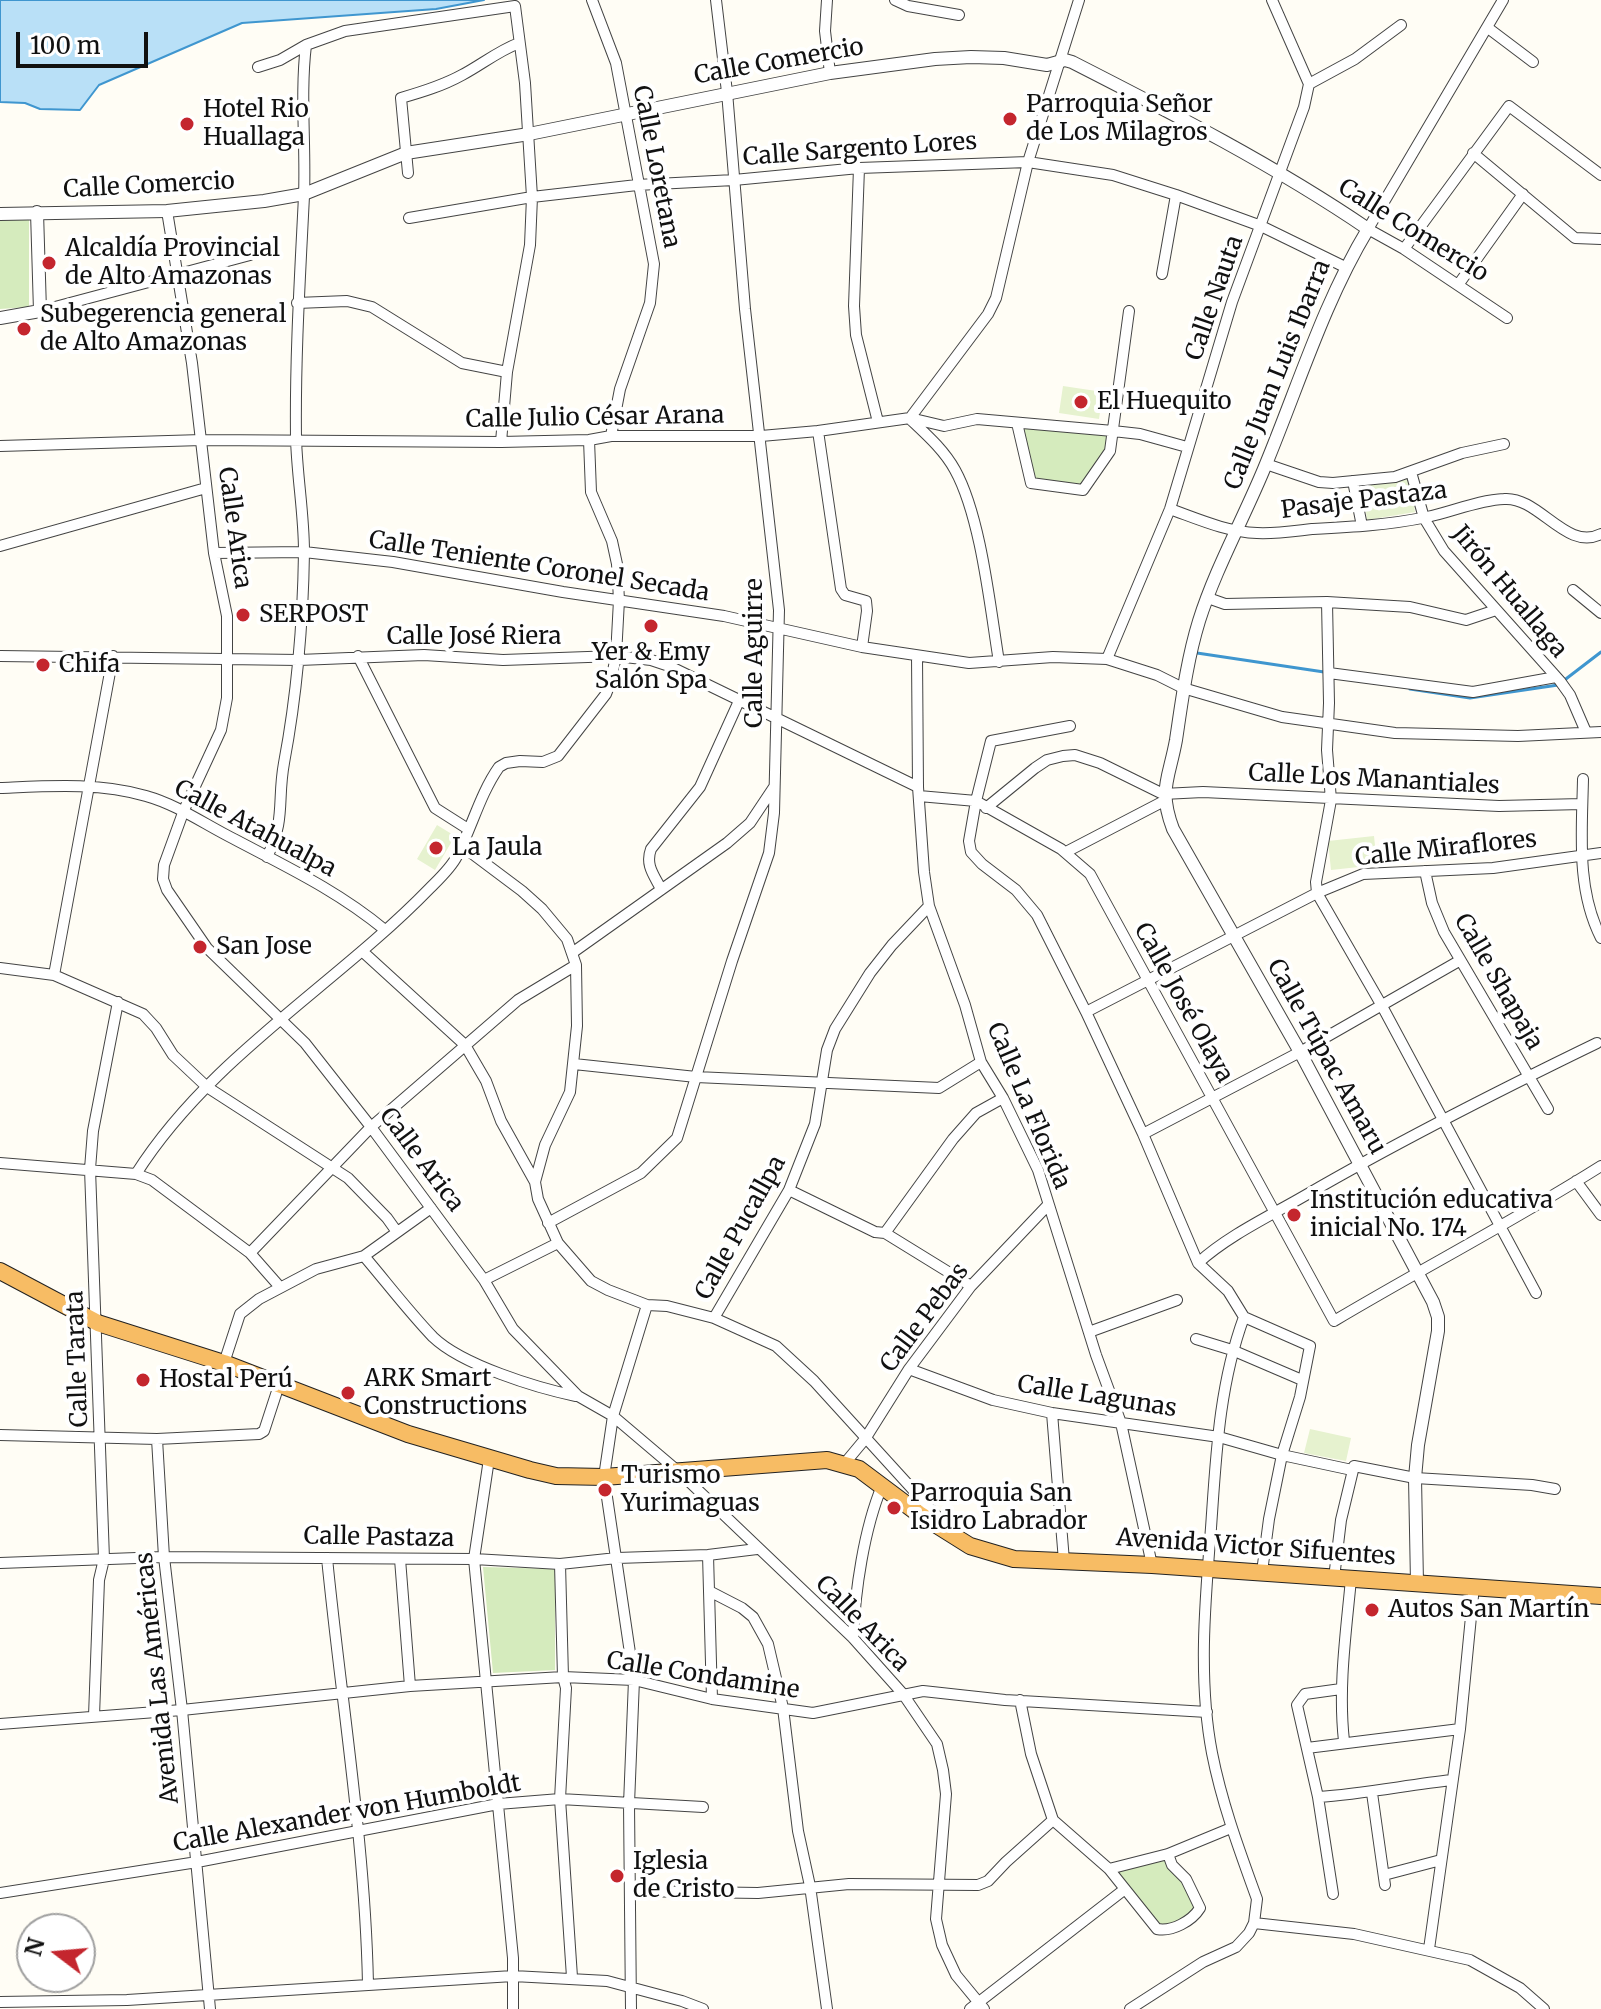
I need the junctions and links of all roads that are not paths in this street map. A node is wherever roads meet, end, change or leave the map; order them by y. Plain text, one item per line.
1 (592, 0) edge
2 (716, 0) edge
3 (827, 0) edge
4 (895, 0) edge
5 (1079, 0) edge
6 (1272, 0) edge
7 (1503, 0) edge
8 (933, 5) edge
9 (959, 15) dead end
10 (1401, 25) dead end
11 (1488, 28) junction
12 (519, 43) junction
13 (306, 45) junction
14 (280, 60) junction
15 (1058, 62) junction
16 (1533, 62) dead end
17 (304, 66) junction
18 (258, 67) dead end
19 (830, 73) junction
20 (1309, 84) junction
21 (727, 92) junction
22 (625, 115) junction
23 (529, 134) junction
24 (406, 153) junction
25 (1473, 153) junction
26 (1028, 162) junction
27 (859, 168) junction
28 (408, 173) dead end
29 (1280, 175) junction
30 (1601, 175) edge
31 (734, 180) junction
32 (637, 185) junction
33 (304, 194) junction
34 (1523, 194) junction
35 (1176, 195) junction
36 (532, 197) junction
37 (167, 211) junction
38 (37, 212) junction
39 (0, 214) edge
40 (409, 218) dead end
41 (1261, 226) junction
42 (1368, 229) junction
43 (1601, 239) edge
44 (1404, 249) junction
45 (250, 255) dead end
46 (1345, 267) junction
47 (177, 274) junction
48 (1162, 274) dead end
49 (1458, 285) junction
50 (297, 303) junction
51 (40, 311) junction
52 (1129, 311) dead end
53 (0, 318) edge
54 (1507, 318) dead end
55 (507, 372) junction
56 (910, 418) junction
57 (878, 422) junction
58 (1017, 423) junction
59 (818, 431) junction
60 (1113, 431) junction
61 (611, 436) junction
62 (761, 436) junction
63 (202, 440) junction
64 (296, 440) junction
65 (589, 440) junction
66 (501, 442) junction
67 (1504, 444) dead end
68 (0, 446) edge
69 (1187, 447) junction
70 (1266, 464) junction
71 (1411, 472) junction
72 (1353, 481) junction
73 (206, 488) junction
74 (1170, 509) junction
75 (1424, 518) junction
76 (1362, 526) junction
77 (1237, 530) junction
78 (1601, 534) edge
79 (0, 546) edge
80 (304, 552) junction
81 (214, 553) junction
82 (1573, 590) dead end
83 (1208, 598) junction
84 (619, 600) junction
85 (1327, 602) junction
86 (1496, 610) junction
87 (1601, 613) edge
88 (780, 630) junction
89 (862, 647) junction
90 (0, 656) edge
91 (113, 656) junction
92 (358, 656) junction
93 (616, 656) junction
94 (917, 656) junction
95 (227, 659) junction
96 (1107, 659) junction
97 (299, 660) junction
98 (999, 662) junction
99 (1329, 673) junction
100 (1559, 681) junction
101 (1183, 688) junction
102 (739, 701) junction
103 (776, 718) junction
104 (1327, 723) junction
105 (1070, 726) dead end
106 (1586, 732) junction
107 (1601, 732) edge
108 (1583, 779) dead end
109 (775, 785) junction
110 (0, 788) edge
111 (88, 788) junction
112 (919, 792) junction
113 (1164, 798) junction
114 (1331, 800) junction
115 (976, 801) junction
116 (1582, 804) junction
117 (986, 808) junction
118 (184, 810) junction
119 (468, 829) junction
120 (462, 846) junction
121 (1066, 852) junction
122 (1601, 853) edge
123 (1582, 854) junction
124 (267, 857) junction
125 (1425, 871) junction
126 (661, 889) junction
127 (1317, 893) junction
128 (929, 906) junction
129 (385, 930) junction
130 (1234, 937) junction
131 (1601, 938) edge
132 (362, 951) junction
133 (572, 953) junction
134 (1459, 961) junction
135 (576, 965) junction
136 (0, 968) edge
137 (54, 975) junction
138 (1147, 979) junction
139 (118, 1002) junction
140 (1382, 1006) junction
141 (1086, 1012) junction
142 (279, 1019) junction
143 (1597, 1043) dead end
144 (465, 1045) junction
145 (1300, 1052) junction
146 (981, 1062) junction
147 (574, 1064) junction
148 (1529, 1076) junction
149 (696, 1077) junction
150 (820, 1083) junction
151 (207, 1087) junction
152 (1214, 1097) junction
153 (1003, 1098) junction
154 (1548, 1109) dead end
155 (1442, 1119) junction
156 (371, 1127) junction
157 (1143, 1134) junction
158 (0, 1163) edge
159 (1360, 1163) junction
160 (1601, 1166) edge
161 (331, 1167) junction
162 (90, 1169) junction
163 (136, 1174) junction
164 (1576, 1181) junction
165 (535, 1182) junction
166 (789, 1190) junction
167 (1048, 1205) junction
168 (431, 1208) junction
169 (1275, 1213) junction
170 (1601, 1215) edge
171 (548, 1223) junction
172 (1500, 1227) junction
173 (397, 1232) junction
174 (885, 1233) junction
175 (558, 1243) junction
176 (250, 1253) junction
177 (364, 1256) junction
178 (1198, 1263) junction
179 (0, 1271) edge
180 (1417, 1271) junction
181 (484, 1280) junction
182 (279, 1286) junction
183 (971, 1286) junction
184 (1536, 1293) dead end
185 (1177, 1300) dead end
186 (647, 1305) junction
187 (1244, 1317) junction
188 (714, 1318) junction
189 (98, 1323) junction
190 (1089, 1332) junction
191 (1196, 1339) dead end
192 (1232, 1350) junction
193 (224, 1363) junction
194 (909, 1369) junction
195 (1302, 1380) junction
196 (279, 1385) junction
197 (578, 1396) junction
198 (1052, 1413) junction
199 (613, 1416) junction
200 (1121, 1423) junction
201 (0, 1435) edge
202 (1219, 1437) junction
203 (101, 1438) junction
204 (157, 1439) junction
205 (865, 1439) junction
206 (1282, 1455) junction
207 (489, 1459) junction
208 (845, 1463) junction
209 (1353, 1468) junction
210 (679, 1472) junction
211 (604, 1477) junction
212 (1415, 1478) junction
213 (882, 1486) junction
214 (1555, 1489) dead end
215 (958, 1538) junction
216 (757, 1549) junction
217 (708, 1555) junction
218 (164, 1557) junction
219 (327, 1558) junction
220 (617, 1558) junction
221 (104, 1559) junction
222 (400, 1559) junction
223 (474, 1559) junction
224 (1064, 1561) junction
225 (0, 1563) edge
226 (560, 1564) junction
227 (1152, 1565) junction
228 (1208, 1569) junction
229 (1262, 1572) junction
230 (1342, 1579) junction
231 (1417, 1583) junction
232 (1474, 1586) junction
233 (711, 1592) junction
234 (1601, 1596) edge
235 (853, 1638) junction
236 (563, 1677) junction
237 (634, 1680) junction
238 (487, 1682) junction
239 (410, 1686) junction
240 (1341, 1689) junction
241 (341, 1693) junction
242 (903, 1694) junction
243 (712, 1699) junction
244 (1020, 1700) junction
245 (783, 1708) junction
246 (182, 1710) junction
247 (1207, 1712) junction
248 (94, 1716) junction
249 (0, 1724) edge
250 (1460, 1729) junction
251 (1344, 1741) junction
252 (1307, 1748) junction
253 (1452, 1780) junction
254 (1372, 1793) junction
255 (1318, 1797) junction
256 (560, 1799) junction
257 (498, 1804) junction
258 (629, 1804) junction
259 (703, 1807) dead end
260 (1053, 1820) junction
261 (1231, 1828) junction
262 (359, 1832) junction
263 (1168, 1854) junction
264 (1441, 1860) junction
265 (197, 1862) junction
266 (1109, 1869) junction
267 (810, 1886) junction
268 (937, 1886) junction
269 (1125, 1889) junction
270 (630, 1891) junction
271 (0, 1893) edge
272 (1333, 1894) dead end
273 (1254, 1923) junction
274 (1429, 1949) junction
275 (513, 1976) junction
276 (572, 1977) junction
277 (368, 1984) junction
278 (631, 1987) junction
279 (208, 1993) junction
280 (0, 2002) edge
281 (977, 2007) edge
282 (210, 2009) edge
283 (513, 2009) edge
284 (631, 2009) edge
285 (703, 2009) edge
286 (827, 2009) edge
287 (1130, 2009) edge
288 (1544, 2009) edge

1 - 22 street, Calle Loretana
2 - 21 street, Calle Aguirre
3 - 19 street
4 - 8 street
5 - 15 street
6 - 20 street
7 - 11 street, Calle Juan Luis Ibarra
8 - 9 street
10 - 20 street
11 - 16 street
11 - 42 street, Calle Juan Luis Ibarra
12 - 13 street
12 - 23 street
12 - 24 street
13 - 14 street
13 - 17 street
14 - 17 street
14 - 18 street
15 - 19 street, Calle Comercio
15 - 26 street
15 - 29 street, Calle Comercio
17 - 33 street
19 - 21 street, Calle Comercio
20 - 29 street, Calle Nauta
21 - 22 street, Calle Comercio
21 - 31 street, Calle Aguirre
22 - 23 street, Calle Comercio
22 - 32 street, Calle Loretana
23 - 24 street, Calle Comercio
23 - 36 street
24 - 28 street
24 - 33 street, Calle Comercio
25 - 30 street
25 - 34 street
25 - 44 street
26 - 27 street, Calle Sargento Lores
26 - 35 street, Calle Sargento Lores
26 - 56 street
27 - 31 street, Calle Sargento Lores
27 - 57 street
29 - 41 street, Calle Nauta
29 - 42 street, Calle Comercio
31 - 32 street, Calle Sargento Lores
31 - 62 street, Calle Aguirre
32 - 36 street, Calle Sargento Lores
32 - 61 street, Calle Loretana
33 - 37 street, Calle Comercio
33 - 50 street
34 - 43 street
34 - 49 street
35 - 41 street, Calle Sargento Lores
35 - 48 street
36 - 40 street, Calle Sargento Lores
36 - 55 street
37 - 38 street, Calle Comercio
37 - 47 street, Calle Arica
38 - 39 street, Calle Comercio
38 - 51 street
41 - 46 street, Calle Sargento Lores
41 - 69 street, Calle Nauta
42 - 44 street, Calle Comercio
42 - 46 street, Calle Juan Luis Ibarra
44 - 49 street, Calle Comercio
45 - 47 street
46 - 70 street, Calle Juan Luis Ibarra
47 - 51 street
47 - 63 street, Calle Arica
49 - 54 street, Calle Comercio
50 - 55 street
50 - 64 street
51 - 53 street
52 - 60 street
55 - 66 street
56 - 57 street, Calle Julio César Arana
56 - 58 street, Calle Julio César Arana
56 - 98 street
57 - 59 street, Calle Julio César Arana
58 - 60 street, Calle Julio César Arana
58 - 60 street
59 - 62 street, Calle Julio César Arana
59 - 89 street
60 - 69 street, Calle Julio César Arana
61 - 62 street, Calle Julio César Arana
61 - 65 street, Calle Julio César Arana
62 - 88 street, Calle Aguirre
63 - 64 street, Calle Julio César Arana
63 - 68 street, Calle Julio César Arana
63 - 73 street, Calle Arica
64 - 66 street, Calle Julio César Arana
64 - 80 street
65 - 66 street, Calle Julio César Arana
65 - 84 street
67 - 71 street
69 - 74 street, Calle Nauta
70 - 72 street
70 - 77 street, Calle Juan Luis Ibarra
71 - 72 street
71 - 75 street, Jirón Huallaga
72 - 76 street
73 - 79 street
73 - 81 street, Calle Arica
74 - 77 street, Pasaje Pastaza
74 - 96 street, Calle Nauta
75 - 76 street, Pasaje Pastaza
75 - 78 street, Pasaje Pastaza
75 - 86 street, Jirón Huallaga
76 - 77 street, Pasaje Pastaza
77 - 83 street, Calle Juan Luis Ibarra
80 - 81 street, Calle Teniente Coronel Secada
80 - 84 street, Calle Teniente Coronel Secada
80 - 97 street
81 - 95 street, Calle Arica
82 - 87 street
83 - 85 street
83 - 101 street, Calle Juan Luis Ibarra
84 - 88 street, Calle Teniente Coronel Secada
84 - 93 street
85 - 86 street
85 - 99 street
86 - 100 street, Jirón Huallaga
88 - 89 street, Calle Teniente Coronel Secada
88 - 103 street, Calle Aguirre
89 - 94 street, Calle Teniente Coronel Secada
90 - 91 street, Calle José Riera
91 - 95 street, Calle José Riera
91 - 111 street
92 - 93 street, Calle José Riera
92 - 97 street, Calle José Riera
92 - 119 street
93 - 102 street, Calle José Riera
93 - 119 street
94 - 98 street, Calle Teniente Coronel Secada
94 - 112 street, Calle La Florida
95 - 97 street, Calle José Riera
95 - 118 street, Calle Arica
96 - 98 street, Calle Teniente Coronel Secada
96 - 101 street, Calle Teniente Coronel Secada
97 - 124 street
99 - 100 street
99 - 104 street
100 - 106 street, Jirón Huallaga
101 - 104 street, Calle Teniente Coronel Secada
101 - 113 street, Calle Juan Luis Ibarra
102 - 103 street, Calle José Riera
102 - 126 street
103 - 109 street, Calle Aguirre
103 - 112 street, Calle José Riera
104 - 106 street, Calle Teniente Coronel Secada
104 - 114 street
105 - 115 street
106 - 107 street, Calle Teniente Coronel Secada
108 - 116 street
109 - 126 street
109 - 149 street, Calle Aguirre
110 - 111 street, Calle Atahualpa
111 - 118 street, Calle Atahualpa
111 - 137 street
112 - 115 street, Calle José Olaya
112 - 128 street, Calle La Florida
113 - 114 street, Calle Los Manantiales
113 - 117 street
113 - 121 street
113 - 130 street, Calle Túpac Amaru
114 - 116 street, Calle Los Manantiales
114 - 127 street
115 - 117 street, Calle José Olaya
115 - 141 street
116 - 123 street
117 - 121 street, Calle José Olaya
118 - 124 street, Calle Atahualpa
118 - 142 street, Calle Arica
119 - 120 street
120 - 129 street
120 - 133 street
121 - 138 street, Calle José Olaya
122 - 123 street, Calle Miraflores
123 - 125 street, Calle Miraflores
123 - 131 street
124 - 129 street, Calle Atahualpa
125 - 127 street, Calle Miraflores
125 - 134 street, Calle Shapaja
126 - 133 street
127 - 130 street, Calle Miraflores
127 - 140 street
128 - 146 street, Calle La Florida
128 - 150 street, Calle Pucallpa
129 - 132 street
130 - 138 street, Calle Miraflores
130 - 145 street, Calle Túpac Amaru
132 - 142 street
132 - 144 street
133 - 135 street
134 - 140 street
134 - 148 street, Calle Shapaja
135 - 144 street
135 - 147 street
136 - 137 street
137 - 139 street
138 - 141 street, Calle Miraflores
138 - 152 street, Calle José Olaya
139 - 151 street
139 - 162 street, Calle Tarata
140 - 145 street
140 - 155 street
141 - 157 street
142 - 151 street
142 - 156 street, Calle Arica
143 - 148 street
144 - 156 street
144 - 165 street
145 - 152 street
145 - 159 street, Calle Túpac Amaru
146 - 150 street
146 - 153 street, Calle La Florida
147 - 149 street
147 - 165 street
148 - 154 street, Calle Shapaja
148 - 155 street
149 - 150 street
149 - 171 street, Calle Aguirre
150 - 166 street, Calle Pucallpa
151 - 161 street
151 - 163 street
152 - 157 street
152 - 169 street, Calle José Olaya
153 - 167 street, Calle La Florida
153 - 174 street
155 - 159 street
155 - 172 street
156 - 161 street
156 - 168 street, Calle Arica
157 - 178 street
158 - 162 street
159 - 169 street
159 - 180 street, Calle Túpac Amaru
160 - 164 street
161 - 173 street
161 - 176 street
162 - 163 street
162 - 189 street, Calle Tarata
163 - 176 street
164 - 170 street
164 - 172 street
165 - 171 street
166 - 174 street
166 - 188 street, Calle Pucallpa
167 - 183 street, Calle Pebas
167 - 190 street, Calle La Florida
168 - 173 street
168 - 181 street, Calle Arica
169 - 178 street
169 - 180 street, Calle José Olaya
171 - 175 street
172 - 180 street
172 - 184 street
173 - 177 street
174 - 183 street
175 - 181 street
175 - 186 street
176 - 182 street
177 - 182 street
177 - 197 street
178 - 187 street
179 - 189 highway, Avenida Victor Sifuentes
180 - 212 street, Calle Túpac Amaru
181 - 197 street, Calle Arica
182 - 193 street
183 - 194 street, Calle Pebas
185 - 190 street
186 - 188 street
186 - 199 street
187 - 192 street
187 - 195 street
188 - 205 street
189 - 193 highway, Avenida Victor Sifuentes
189 - 203 street, Calle Tarata
190 - 200 street, Calle La Florida
191 - 192 street
192 - 195 street
192 - 202 street
193 - 196 highway, Avenida Victor Sifuentes
194 - 198 street, Calle Lagunas
194 - 205 street, Calle Pebas
195 - 206 street
196 - 204 street
196 - 207 highway, Avenida Victor Sifuentes
197 - 199 street, Calle Arica
198 - 200 street, Calle Lagunas
198 - 224 street
199 - 210 street, Calle Arica
199 - 211 street
200 - 202 street, Calle Lagunas
200 - 227 street, Calle La Florida
201 - 203 street
202 - 206 street, Calle Lagunas
202 - 228 street
203 - 204 street
203 - 221 street, Calle Tarata
204 - 218 street, Avenida Las Américas
205 - 208 street, Calle Pebas
205 - 215 street
206 - 209 street, Calle Lagunas
206 - 229 street
207 - 211 highway, Avenida Victor Sifuentes
207 - 223 street
208 - 210 highway, Avenida Victor Sifuentes
208 - 213 highway, Avenida Victor Sifuentes
209 - 212 street
209 - 230 street
210 - 211 highway, Avenida Victor Sifuentes
210 - 216 street, Calle Arica
211 - 220 street
212 - 214 street
212 - 231 street, Calle Túpac Amaru
213 - 215 highway, Avenida Victor Sifuentes
213 - 235 street
215 - 224 highway, Avenida Victor Sifuentes
216 - 217 street, Calle Pastaza
216 - 235 street, Calle Arica
217 - 220 street, Calle Pastaza
217 - 233 street
218 - 219 street, Calle Pastaza
218 - 221 street, Calle Pastaza
218 - 246 street, Avenida Las Américas
219 - 222 street, Calle Pastaza
219 - 241 street
220 - 226 street, Calle Pastaza
220 - 237 street
221 - 225 street, Calle Pastaza
221 - 248 street, Calle Tarata
222 - 223 street, Calle Pastaza
222 - 239 street
223 - 226 street, Calle Pastaza
223 - 238 street
224 - 227 highway, Avenida Victor Sifuentes
226 - 236 street
227 - 228 highway, Avenida Victor Sifuentes
228 - 229 highway, Avenida Victor Sifuentes
228 - 247 street
229 - 230 highway, Avenida Victor Sifuentes
230 - 231 highway, Avenida Victor Sifuentes
230 - 240 street
231 - 232 highway, Avenida Victor Sifuentes
232 - 234 highway, Avenida Victor Sifuentes
232 - 250 street
233 - 243 street
233 - 245 street
235 - 242 street, Calle Arica
236 - 237 street, Calle Condamine
236 - 238 street, Calle Condamine
236 - 256 street
237 - 243 street, Calle Condamine
237 - 258 street
238 - 239 street, Calle Condamine
238 - 257 street
239 - 241 street, Calle Condamine
240 - 251 street
240 - 252 street
241 - 246 street, Calle Condamine
241 - 262 street
242 - 244 street, Calle Condamine
242 - 245 street, Calle Condamine
242 - 268 street, Calle Arica
243 - 245 street, Calle Condamine
244 - 247 street, Calle Condamine
244 - 260 street
245 - 267 street
246 - 248 street, Calle Condamine
246 - 265 street, Avenida Las Américas
247 - 261 street
248 - 249 street, Calle Condamine
250 - 251 street
250 - 253 street
251 - 252 street
252 - 255 street
253 - 254 street
253 - 264 street
254 - 255 street
254 - 264 street
255 - 272 street
256 - 257 street, Calle Alexander von Humboldt
256 - 258 street, Calle Alexander von Humboldt
256 - 276 street
257 - 262 street, Calle Alexander von Humboldt
257 - 275 street
258 - 259 street, Calle Alexander von Humboldt
258 - 270 street
260 - 266 street
260 - 268 street
261 - 263 street
261 - 273 street
262 - 265 street, Calle Alexander von Humboldt
262 - 277 street
263 - 266 street
263 - 269 street
264 - 274 street
265 - 271 street, Calle Alexander von Humboldt
265 - 279 street, Avenida Las Américas
266 - 269 street
267 - 268 street
267 - 270 street
267 - 286 street
268 - 281 street, Calle Arica
269 - 281 street
270 - 278 street
273 - 274 street
273 - 287 street
274 - 288 street
275 - 276 street
275 - 277 street
275 - 283 street
276 - 278 street
277 - 279 street
278 - 284 street
278 - 285 street
279 - 280 street
279 - 282 street, Avenida Las Américas

